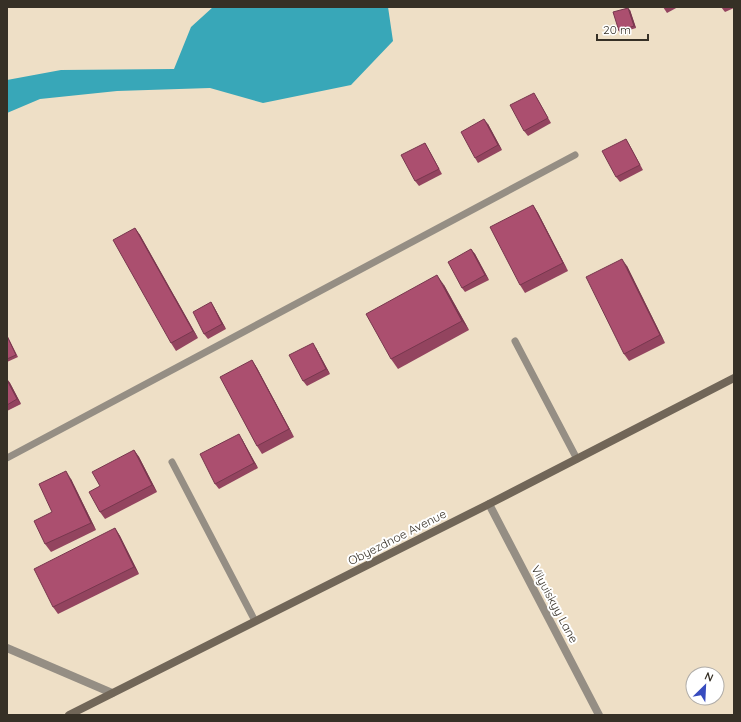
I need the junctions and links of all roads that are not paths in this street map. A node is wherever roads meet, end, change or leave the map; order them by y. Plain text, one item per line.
1 (575, 155) dead end
2 (515, 341) dead end
3 (734, 378) edge
4 (7, 458) edge
5 (578, 459) junction
6 (172, 462) dead end
7 (489, 504) junction
8 (255, 621) junction
9 (7, 648) edge
10 (112, 692) junction
11 (69, 715) edge
12 (600, 715) edge

1 - 4 lane
2 - 5 lane
3 - 5 main road, Obyezdnoe Avenue
5 - 7 main road, Obyezdnoe Avenue
6 - 8 lane
7 - 8 main road, Obyezdnoe Avenue
7 - 12 street, Vilyuiskyy Lane
8 - 10 main road, Obyezdnoe Avenue
9 - 10 street
10 - 11 main road, Obyezdnoe Avenue

